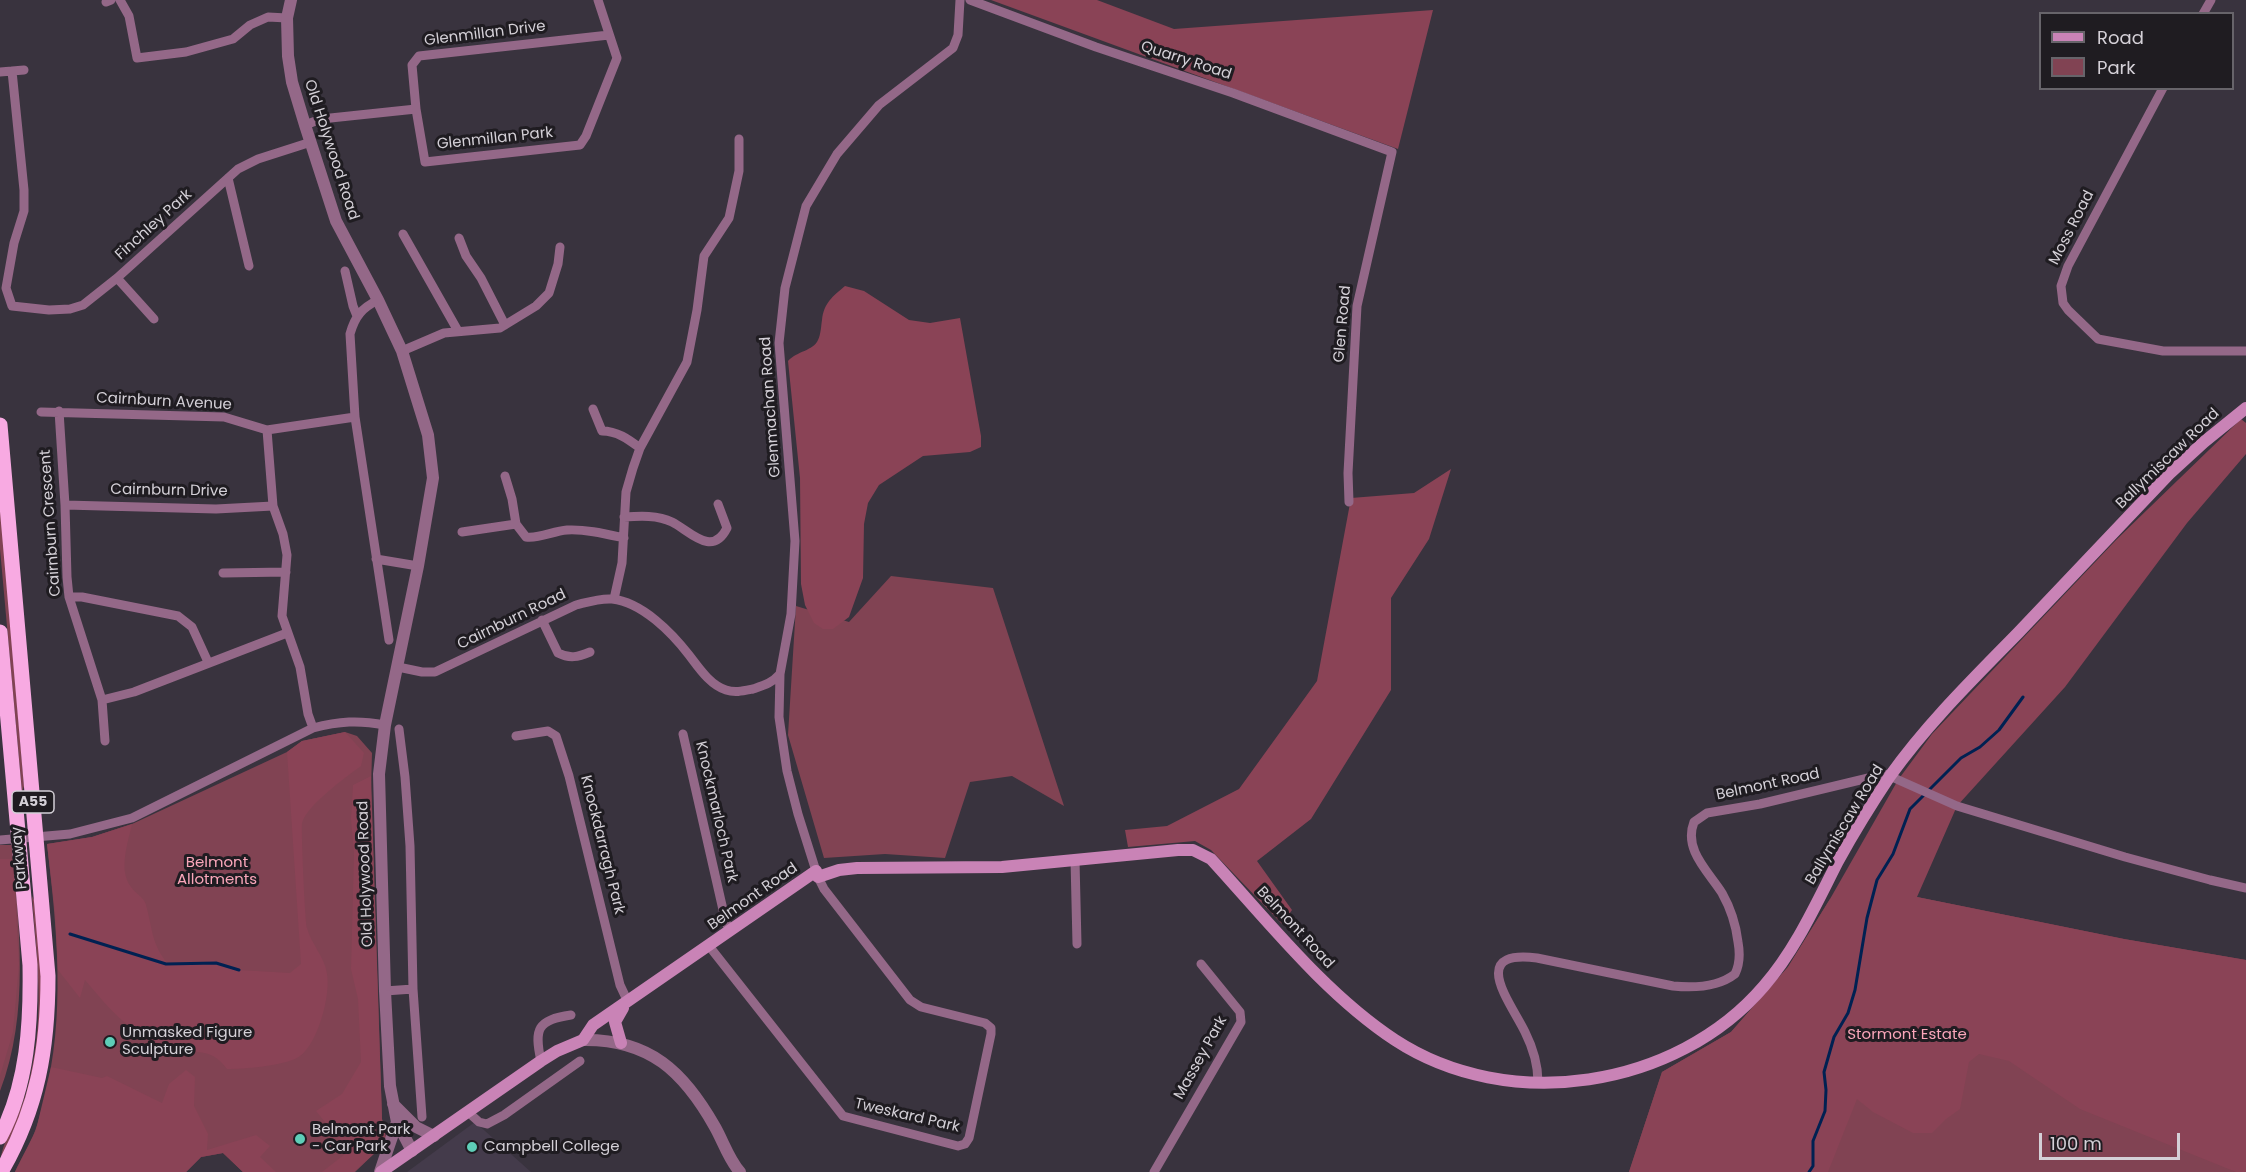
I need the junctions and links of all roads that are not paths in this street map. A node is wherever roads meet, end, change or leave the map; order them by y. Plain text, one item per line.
1 (120, 0) edge
2 (291, 0) edge
3 (598, 0) edge
4 (960, 0) edge
5 (970, 0) edge
6 (287, 18) junction
7 (609, 35) junction
8 (24, 70) dead end
9 (12, 71) junction
10 (0, 72) edge
11 (2162, 90) edge
12 (416, 109) junction
13 (305, 125) junction
14 (739, 139) dead end
15 (311, 142) junction
16 (1392, 152) joint
17 (228, 178) junction
18 (403, 234) dead end
19 (459, 238) dead end
20 (560, 247) dead end
21 (249, 266) dead end
22 (345, 271) dead end
23 (117, 278) junction
24 (378, 300) junction
25 (357, 316) junction
26 (154, 319) dead end
27 (505, 326) junction
28 (458, 331) junction
29 (402, 351) junction
30 (2246, 351) edge
31 (2246, 408) edge
32 (593, 409) dead end
33 (59, 411) junction
34 (41, 412) dead end
35 (355, 417) junction
36 (0, 425) edge
37 (267, 430) junction
38 (640, 448) junction
39 (505, 476) dead end
40 (1349, 502) dead end
41 (718, 504) dead end
42 (65, 505) junction
43 (273, 506) junction
44 (624, 517) junction
45 (516, 524) junction
46 (462, 532) dead end
47 (624, 538) junction
48 (376, 559) junction
49 (418, 566) junction
50 (286, 572) junction
51 (223, 573) dead end
52 (69, 597) junction
53 (614, 599) junction
54 (542, 620) junction
55 (0, 632) edge
56 (287, 633) junction
57 (390, 640) dead end
58 (590, 652) dead end
59 (208, 662) junction
60 (398, 667) junction
61 (780, 674) junction
62 (102, 700) junction
63 (385, 725) junction
64 (313, 728) junction
65 (399, 729) dead end
66 (683, 734) dead end
67 (516, 736) dead end
68 (105, 741) dead end
69 (381, 756) junction
70 (401, 757) junction
71 (1894, 778) junction
72 (0, 840) edge
73 (1075, 860) junction
74 (817, 874) junction
75 (2246, 888) edge
76 (731, 931) junction
77 (1077, 945) dead end
78 (709, 946) junction
79 (1201, 964) dead end
80 (413, 989) junction
81 (385, 991) junction
82 (628, 1002) junction
83 (571, 1015) dead end
84 (583, 1040) junction
85 (621, 1043) junction
86 (541, 1061) junction
87 (580, 1061) dead end
88 (1538, 1082) junction
89 (392, 1104) junction
90 (468, 1112) junction
91 (422, 1117) dead end
92 (397, 1122) junction
93 (434, 1136) junction
94 (0, 1137) edge
95 (412, 1152) junction
96 (2, 1172) edge
97 (381, 1172) edge
98 (740, 1172) edge
99 (1154, 1172) edge

1 - 6 street
2 - 6 street, Old Holywood Road
3 - 7 street, Glenmillan Park
4 - 61 street, Glenmachan Road
5 - 16 street, Quarry Road
6 - 13 street, Old Holywood Road
7 - 12 street, Glenmillan Drive
7 - 12 street, Glenmillan Park
8 - 9 street
9 - 10 street
9 - 23 street, Finchley Park
11 - 30 street, Moss Road
12 - 13 street
13 - 15 street, Old Holywood Road
14 - 38 street
15 - 17 street, Finchley Park
15 - 24 street, Old Holywood Road
16 - 40 street, Glen Road
17 - 21 street
17 - 23 street, Finchley Park
18 - 28 street
19 - 27 street
20 - 27 street
22 - 25 street
23 - 26 street
24 - 25 street
24 - 29 street, Old Holywood Road
25 - 35 street
27 - 28 street
28 - 29 street
29 - 49 street, Old Holywood Road
31 - 71 main road, Ballymiscaw Road
32 - 38 street
33 - 34 street, Cairnburn Avenue
33 - 37 street, Cairnburn Avenue
33 - 42 street, Cairnburn Crescent
35 - 37 street, Cairnburn Avenue
35 - 48 street
36 - 96 highway, Parkway / A55
37 - 43 street
38 - 44 street
39 - 45 street
41 - 44 street
42 - 43 street, Cairnburn Drive
42 - 52 street, Cairnburn Crescent
43 - 50 street
44 - 47 street
45 - 46 street
45 - 47 street
47 - 53 street
48 - 49 street
48 - 57 street
49 - 60 street, Old Holywood Road
50 - 51 street
50 - 56 street
52 - 59 street
52 - 62 street, Cairnburn Crescent
53 - 54 street, Cairnburn Road
53 - 61 street
54 - 58 street
54 - 60 street, Cairnburn Road
55 - 94 highway, Parkway / A55
56 - 59 street
56 - 64 street
59 - 62 street
60 - 63 street, Old Holywood Road
61 - 74 street, Glenmachan Road
62 - 68 street, Cairnburn Crescent
63 - 64 street
63 - 69 street, Old Holywood Road
64 - 72 street
65 - 70 street
66 - 76 street, Knockmarloch Park
67 - 82 street, Knockdarragh Park
69 - 70 street
69 - 81 street, Old Holywood Road
70 - 80 street
71 - 75 street
71 - 88 main road, Ballymiscaw Road
71 - 88 street, Belmont Road
73 - 74 main road, Belmont Road
73 - 77 street
73 - 88 main road, Belmont Road
74 - 76 main road, Belmont Road
74 - 78 street, Tweskard Park
76 - 78 main road, Belmont Road
78 - 82 main road, Belmont Road
79 - 99 street, Massey Park
80 - 81 street
80 - 91 street
81 - 89 street, Old Holywood Road
82 - 84 main road, Belmont Road
82 - 85 main road
83 - 86 street
84 - 85 street
84 - 86 main road, Belmont Road
85 - 98 street
86 - 90 main road, Belmont Road
87 - 90 street
89 - 92 street, Old Holywood Road
89 - 93 street
90 - 93 main road, Belmont Road
92 - 95 street, Old Holywood Road
92 - 97 street
93 - 95 main road, Belmont Road
95 - 97 main road, Belmont Road

